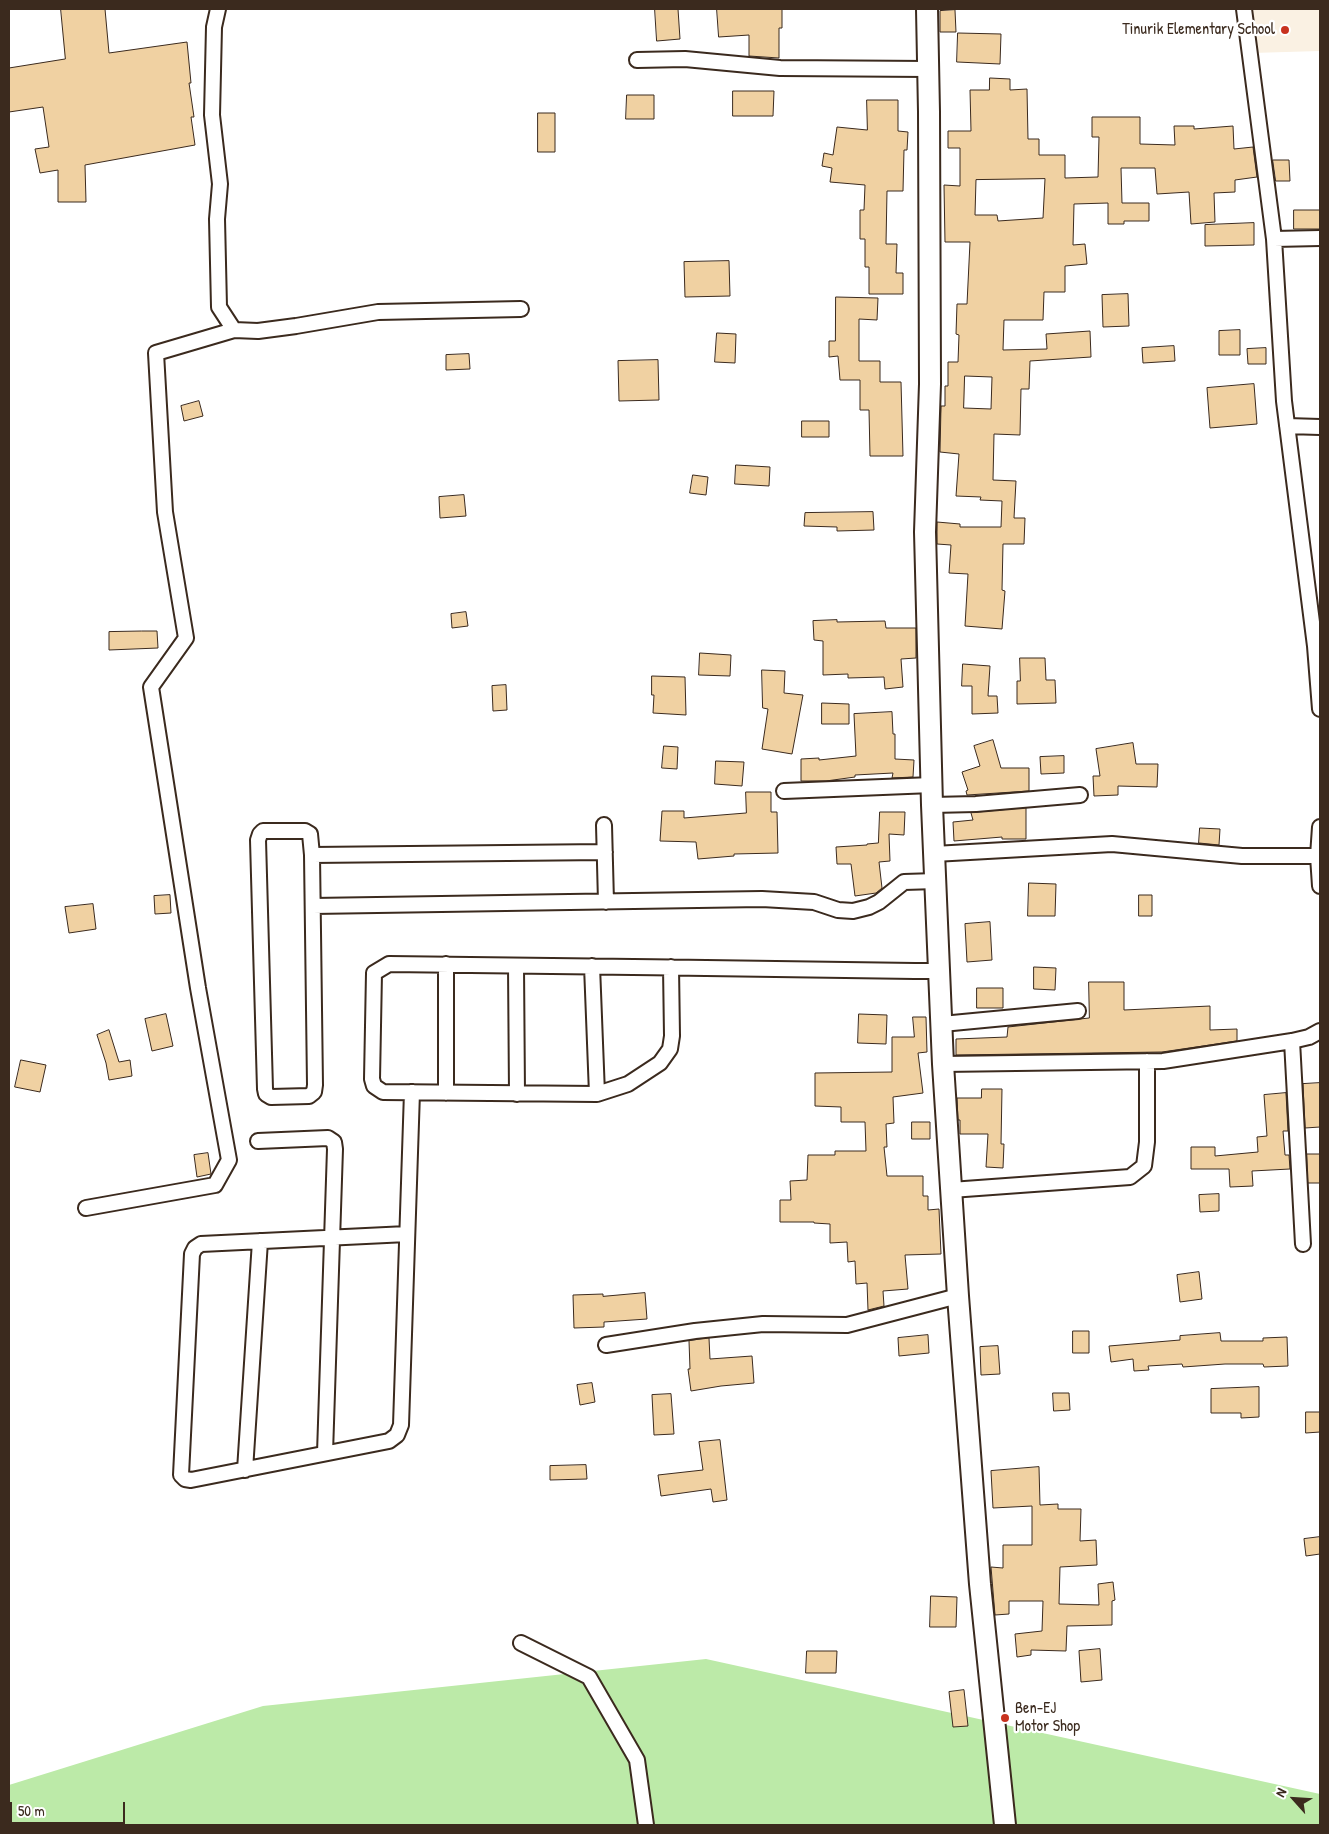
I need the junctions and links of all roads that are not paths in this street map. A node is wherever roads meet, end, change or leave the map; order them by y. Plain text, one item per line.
1 (218, 9) edge
2 (927, 9) edge
3 (1244, 9) edge
4 (637, 60) dead end
5 (928, 69) junction
6 (1320, 238) edge
7 (1274, 239) junction
8 (521, 309) dead end
9 (234, 330) junction
10 (1287, 426) junction
11 (1320, 427) edge
12 (1320, 709) edge
13 (784, 792) dead end
14 (932, 795) junction
15 (1080, 795) dead end
16 (604, 824) dead end
17 (1320, 827) edge
18 (605, 852) junction
19 (934, 854) junction
20 (312, 855) junction
21 (1318, 856) junction
22 (936, 881) junction
23 (1320, 886) edge
24 (606, 902) junction
25 (313, 906) junction
26 (446, 964) junction
27 (516, 966) junction
28 (592, 966) junction
29 (671, 967) junction
30 (940, 970) junction
31 (1078, 1011) dead end
32 (942, 1024) junction
33 (1320, 1031) edge
34 (1292, 1042) junction
35 (1147, 1061) junction
36 (943, 1064) junction
37 (412, 1092) junction
38 (446, 1093) junction
39 (517, 1094) junction
40 (597, 1094) junction
41 (258, 1141) dead end
42 (951, 1190) junction
43 (86, 1208) dead end
44 (407, 1234) junction
45 (333, 1237) junction
46 (260, 1241) junction
47 (1303, 1244) dead end
48 (958, 1296) junction
49 (606, 1345) dead end
50 (325, 1453) junction
51 (245, 1470) junction
52 (521, 1643) dead end
53 (646, 1825) edge
54 (1005, 1825) edge

1 - 9 street
2 - 5 street
3 - 7 street
4 - 5 street
5 - 14 street
6 - 7 street
7 - 10 street
8 - 9 street
9 - 43 street
10 - 11 street
10 - 12 street
13 - 14 street
14 - 15 street
14 - 19 street
16 - 18 street
17 - 21 street
18 - 20 street
18 - 24 street
19 - 21 street
19 - 22 street
20 - 25 street
20 - 25 street
21 - 23 street
22 - 24 street
22 - 30 street
24 - 25 street
26 - 27 street
26 - 37 street
26 - 38 street
27 - 28 street
27 - 39 street
28 - 29 street
28 - 40 street
29 - 30 street
29 - 40 street
30 - 32 street
31 - 32 street
32 - 36 street
33 - 34 street
34 - 35 street
34 - 47 street
35 - 36 street
35 - 42 street
36 - 42 street
37 - 38 street
37 - 44 street
38 - 39 street
39 - 40 street
41 - 45 street
42 - 48 street
44 - 45 street
44 - 50 street
45 - 46 street
45 - 50 street
46 - 51 street
46 - 51 street
48 - 49 street
48 - 54 street
50 - 51 street
52 - 53 street

